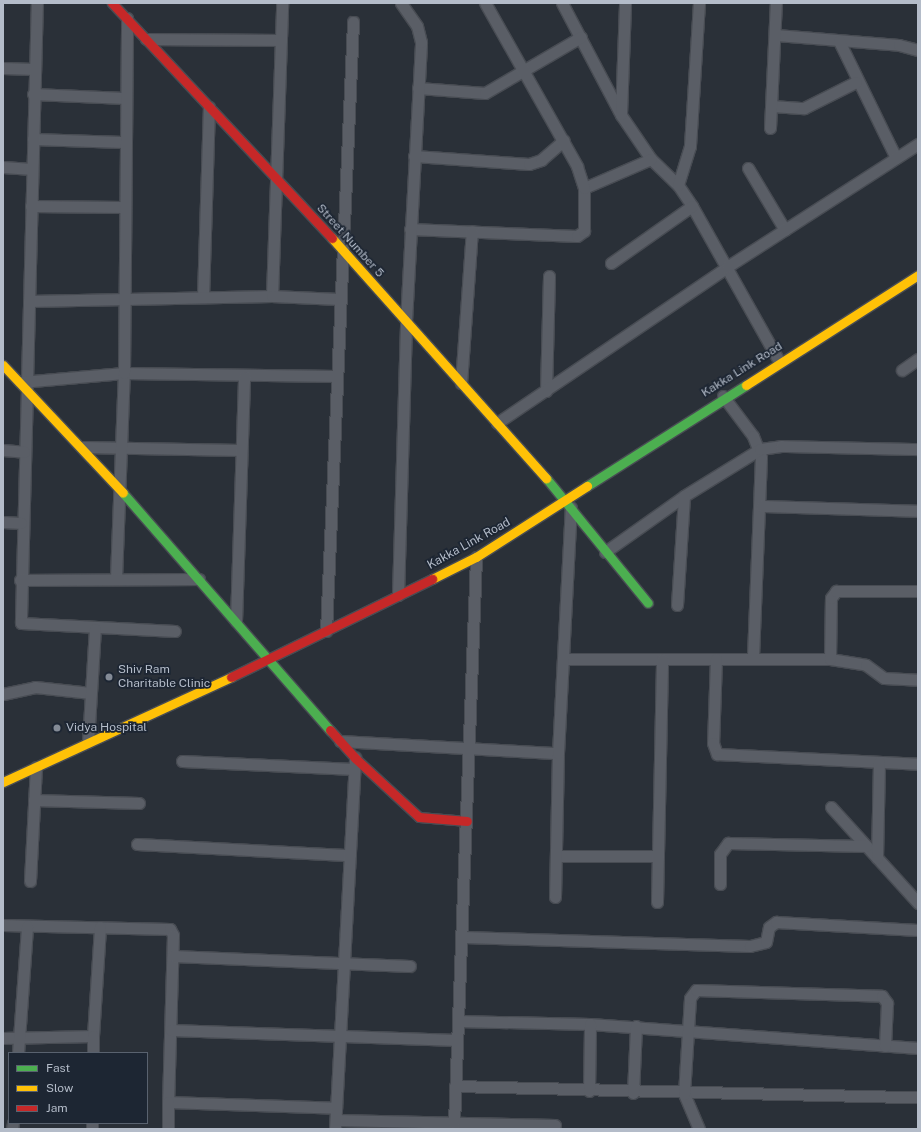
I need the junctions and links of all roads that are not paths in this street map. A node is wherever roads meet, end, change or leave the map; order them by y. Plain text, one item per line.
1 (37, 3) edge
2 (112, 3) edge
3 (282, 3) edge
4 (401, 3) edge
5 (485, 3) edge
6 (562, 3) edge
7 (625, 3) edge
8 (699, 3) edge
9 (776, 3) edge
10 (127, 18) junction
11 (353, 22) dead end
12 (776, 35) junction
13 (581, 38) junction
14 (146, 39) junction
15 (281, 40) junction
16 (840, 41) junction
17 (918, 50) edge
18 (3, 68) edge
19 (34, 69) junction
20 (525, 72) junction
21 (856, 82) junction
22 (418, 88) junction
23 (33, 94) junction
24 (125, 98) junction
25 (772, 106) junction
26 (209, 107) junction
27 (621, 115) junction
28 (770, 128) dead end
29 (33, 139) junction
30 (564, 140) junction
31 (123, 142) junction
32 (918, 144) edge
33 (414, 156) junction
34 (896, 158) junction
35 (650, 159) junction
36 (3, 168) edge
37 (748, 168) dead end
38 (32, 169) junction
39 (277, 179) junction
40 (678, 185) junction
41 (584, 188) junction
42 (31, 206) junction
43 (692, 206) junction
44 (123, 207) junction
45 (410, 229) junction
46 (785, 230) junction
47 (472, 231) junction
48 (341, 250) junction
49 (611, 263) dead end
50 (727, 267) junction
51 (918, 275) edge
52 (550, 276) dead end
53 (272, 296) junction
54 (124, 298) junction
55 (203, 298) junction
56 (339, 299) junction
57 (29, 301) junction
58 (406, 321) junction
59 (918, 359) edge
60 (779, 361) junction
61 (3, 365) edge
62 (902, 370) dead end
63 (124, 373) junction
64 (3, 376) edge
65 (336, 376) junction
66 (244, 377) junction
67 (22, 382) junction
68 (461, 383) junction
69 (546, 391) junction
70 (723, 396) junction
71 (497, 423) junction
72 (83, 447) junction
73 (760, 449) junction
74 (918, 449) edge
75 (3, 450) edge
76 (122, 450) junction
77 (240, 450) junction
78 (24, 452) junction
79 (121, 491) junction
80 (684, 496) junction
81 (568, 503) junction
82 (761, 506) junction
83 (918, 511) edge
84 (3, 522) edge
85 (21, 523) junction
86 (606, 552) junction
87 (476, 557) junction
88 (116, 578) junction
89 (199, 579) junction
90 (20, 580) junction
91 (918, 591) edge
92 (398, 595) junction
93 (648, 603) dead end
94 (678, 605) dead end
95 (236, 621) junction
96 (96, 629) junction
97 (175, 630) dead end
98 (326, 631) junction
99 (270, 659) junction
100 (563, 659) junction
101 (662, 659) junction
102 (716, 659) junction
103 (753, 659) junction
104 (830, 659) junction
105 (918, 680) edge
106 (91, 693) junction
107 (3, 694) edge
108 (340, 741) junction
109 (88, 742) junction
110 (470, 748) junction
111 (558, 753) junction
112 (355, 758) junction
113 (182, 761) dead end
114 (879, 762) junction
115 (918, 764) edge
116 (36, 767) junction
117 (354, 770) junction
118 (3, 782) edge
119 (34, 800) junction
120 (140, 803) dead end
121 (831, 807) dead end
122 (467, 821) junction
123 (137, 844) dead end
124 (866, 846) junction
125 (350, 854) junction
126 (556, 856) junction
127 (658, 856) junction
128 (877, 858) junction
129 (30, 881) dead end
130 (720, 884) dead end
131 (555, 897) dead end
132 (657, 902) dead end
133 (918, 904) edge
134 (3, 924) edge
135 (27, 926) junction
136 (100, 927) junction
137 (918, 930) edge
138 (464, 937) junction
139 (173, 956) junction
140 (344, 962) junction
141 (410, 966) dead end
142 (458, 1021) junction
143 (590, 1024) junction
144 (636, 1026) junction
145 (171, 1030) junction
146 (688, 1031) junction
147 (93, 1036) junction
148 (19, 1037) junction
149 (340, 1037) junction
150 (3, 1038) edge
151 (457, 1040) junction
152 (885, 1046) junction
153 (918, 1048) edge
154 (18, 1052) edge
155 (93, 1052) edge
156 (455, 1086) junction
157 (589, 1091) junction
158 (633, 1093) junction
159 (684, 1094) junction
160 (918, 1098) edge
161 (168, 1102) junction
162 (336, 1108) junction
163 (454, 1123) junction
164 (335, 1125) edge
165 (555, 1125) dead end
166 (168, 1129) edge
167 (698, 1129) edge

1 - 19 street
2 - 10 street, Street Number 5
3 - 15 street
4 - 22 street
5 - 20 street
6 - 13 street
7 - 27 street
8 - 40 street
9 - 12 street
10 - 14 street, Street Number 5
10 - 24 street
11 - 48 street
12 - 16 street
12 - 25 street
13 - 20 street
13 - 27 street
14 - 15 street
14 - 26 street, Street Number 5
15 - 39 street
16 - 17 street
16 - 21 street
18 - 19 street
19 - 23 street
20 - 22 street
20 - 30 street
21 - 25 street
21 - 34 street
22 - 33 street
23 - 24 street
23 - 29 street
24 - 31 street
25 - 28 street
26 - 39 street, Street Number 5
26 - 55 street
27 - 35 street
29 - 31 street
29 - 38 street
30 - 33 street
30 - 41 street
31 - 44 street
32 - 34 street
33 - 45 street
34 - 46 street
35 - 40 street
35 - 41 street
36 - 38 street
37 - 46 street
38 - 42 street
39 - 48 street, Street Number 5
39 - 53 street
40 - 43 street
41 - 47 street
42 - 44 street
42 - 57 street
43 - 49 street
43 - 50 street
44 - 54 street
45 - 47 street
45 - 58 street
46 - 50 street
47 - 68 street
48 - 56 street
48 - 58 street, Street Number 5
50 - 60 street
50 - 69 street
51 - 60 street, Kakka Link Road
52 - 69 street
53 - 55 street
53 - 56 street
54 - 55 street
54 - 57 street
54 - 63 street
56 - 65 street
57 - 67 street
58 - 68 street, Street Number 5
58 - 92 street
59 - 62 street
60 - 70 street, Kakka Link Road
61 - 67 street
63 - 66 street
63 - 67 street
63 - 76 street
64 - 67 street
65 - 66 street
65 - 98 street
66 - 77 street
67 - 72 street
67 - 78 street
68 - 71 street, Street Number 5
69 - 71 street
70 - 73 street
70 - 81 street, Kakka Link Road
71 - 81 street, Street Number 5
72 - 76 street
72 - 79 street
73 - 74 street
73 - 80 street
73 - 82 street
75 - 78 street
76 - 77 street
76 - 79 street
77 - 95 street
78 - 85 street
79 - 88 street
79 - 89 street
80 - 86 street
80 - 94 street
81 - 86 street, Street Number 5
81 - 87 street, Kakka Link Road
81 - 100 street
82 - 83 street
82 - 103 street
84 - 85 street
85 - 90 street
86 - 93 street, Street Number 5
87 - 92 street, Kakka Link Road
87 - 110 street
88 - 89 street
88 - 90 street
89 - 95 street
90 - 96 street
91 - 104 street
92 - 98 street, Kakka Link Road
95 - 99 street
96 - 97 street
96 - 106 street
98 - 99 street, Kakka Link Road
99 - 108 street
99 - 109 street, Kakka Link Road
100 - 101 street
100 - 111 street
101 - 102 street
101 - 127 street
102 - 103 street
102 - 114 street
103 - 104 street
104 - 105 street
106 - 107 street
106 - 109 street
108 - 110 street
108 - 112 street
109 - 116 street, Kakka Link Road
110 - 111 street
110 - 122 street
111 - 126 street
112 - 117 street
112 - 122 street
113 - 117 street
114 - 115 street
114 - 128 street
116 - 118 street, Kakka Link Road
116 - 119 street
117 - 125 street
119 - 120 street
119 - 129 street
121 - 124 street
122 - 138 street
123 - 125 street
124 - 128 street
124 - 130 street
125 - 140 street
126 - 127 street
126 - 131 street
127 - 132 street
128 - 133 street
134 - 135 street
135 - 136 street
135 - 148 street
136 - 139 street
136 - 147 street
137 - 138 street
138 - 142 street
139 - 140 street
139 - 145 street
140 - 141 street
140 - 149 street
142 - 143 street
142 - 151 street
143 - 144 street
143 - 157 street
144 - 146 street
144 - 158 street
145 - 149 street
145 - 161 street
146 - 152 street
146 - 152 street
146 - 159 street
147 - 148 street
147 - 155 street
148 - 150 street
148 - 154 street
149 - 151 street
149 - 162 street
151 - 156 street
152 - 153 street
156 - 157 street
156 - 163 street
157 - 158 street
158 - 159 street
159 - 160 street
159 - 167 street
161 - 162 street
161 - 166 street
162 - 164 street
163 - 164 street
163 - 165 street

